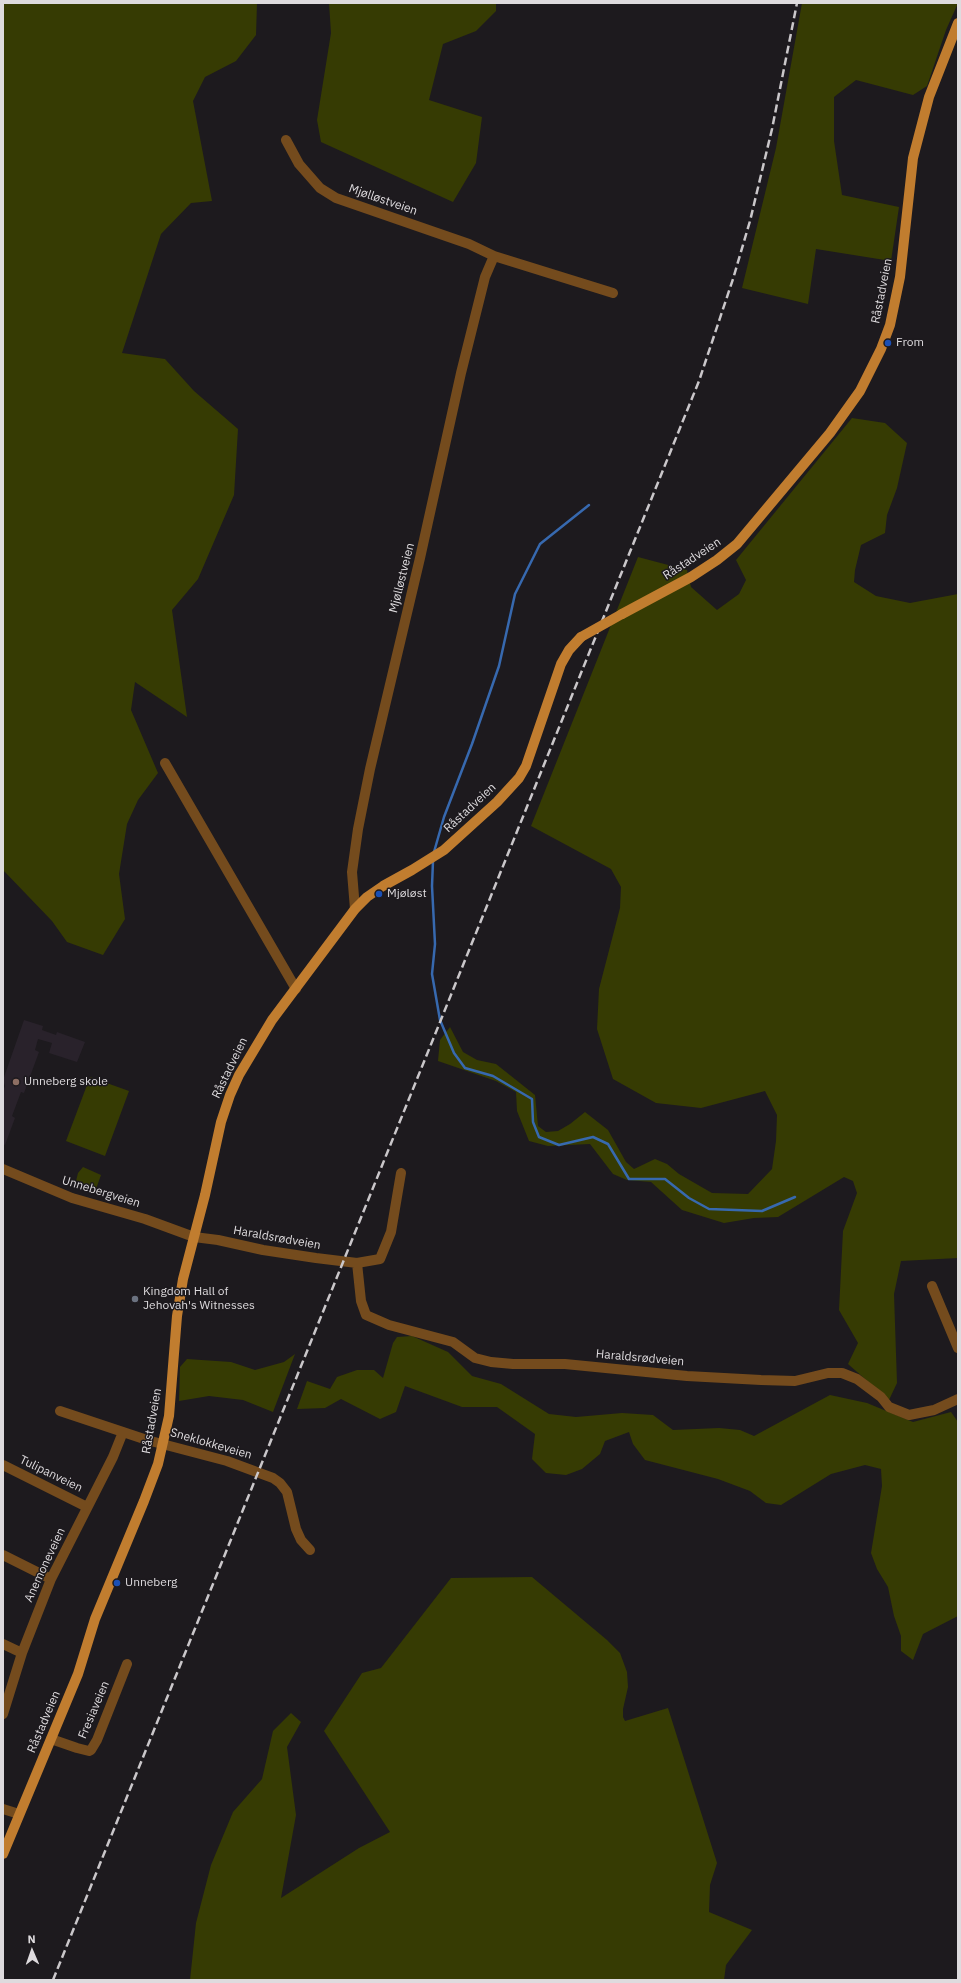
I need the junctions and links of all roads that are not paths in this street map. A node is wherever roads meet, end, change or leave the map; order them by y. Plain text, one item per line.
1 (958, 24) edge
2 (286, 140) dead end
3 (494, 256) junction
4 (613, 293) dead end
5 (165, 763) dead end
6 (355, 909) junction
7 (296, 989) junction
8 (3, 1169) edge
9 (401, 1173) dead end
10 (194, 1237) junction
11 (357, 1262) junction
12 (932, 1286) dead end
13 (958, 1348) edge
14 (958, 1399) edge
15 (60, 1411) dead end
16 (123, 1432) junction
17 (163, 1444) junction
18 (3, 1465) edge
19 (87, 1507) junction
20 (310, 1550) dead end
21 (3, 1555) edge
22 (51, 1579) junction
23 (3, 1644) edge
24 (22, 1653) junction
25 (127, 1664) dead end
26 (3, 1714) edge
27 (51, 1739) junction
28 (3, 1810) edge
29 (19, 1814) junction
30 (3, 1854) edge

1 - 6 main road, Råstadveien, bridge
2 - 3 street, Mjølløstveien
3 - 4 street, Mjølløstveien
3 - 6 street, Mjølløstveien
5 - 7 street
6 - 7 main road, Råstadveien
7 - 10 main road, Råstadveien
8 - 10 street, Unnebergveien
9 - 11 street, Haraldsrødveien
10 - 11 street, Haraldsrødveien
10 - 17 main road, Råstadveien
11 - 14 street, Haraldsrødveien
12 - 13 street
15 - 16 street, Sneklokkeveien
16 - 17 street, Sneklokkeveien
16 - 19 street, Anemoneveien
17 - 20 street, Sneklokkeveien
17 - 27 main road, Råstadveien
18 - 19 street, Tulipanveien
19 - 22 street, Anemoneveien
21 - 22 street
22 - 24 street, Anemoneveien
23 - 24 street
24 - 26 street, Anemoneveien
25 - 27 street, Fresiaveien
27 - 29 main road, Råstadveien
28 - 29 street
29 - 30 main road, Råstadveien

